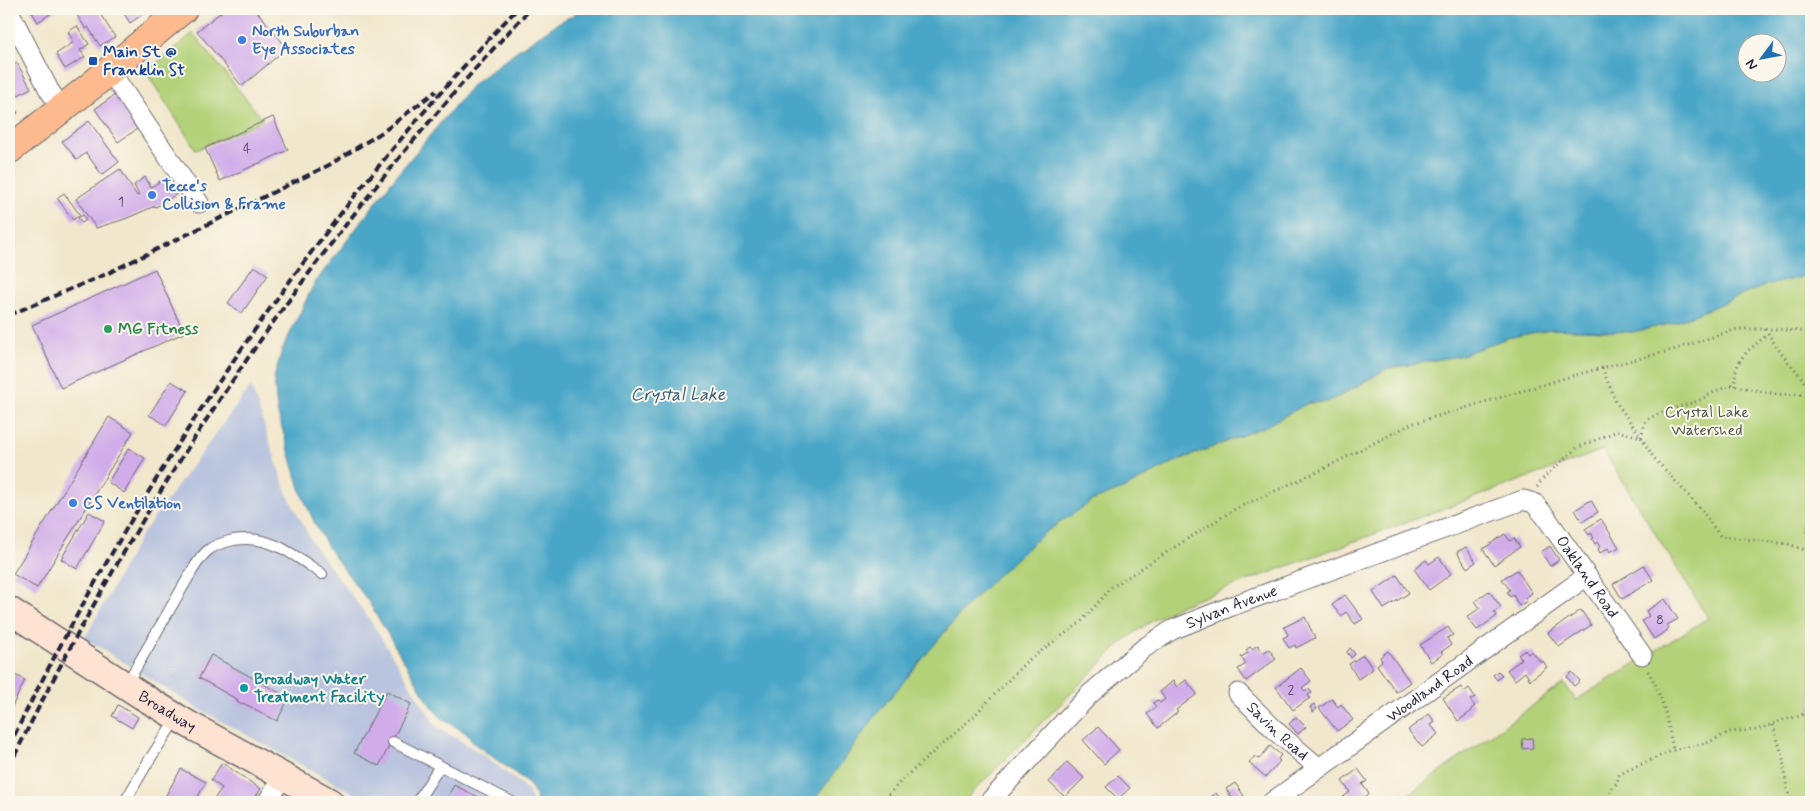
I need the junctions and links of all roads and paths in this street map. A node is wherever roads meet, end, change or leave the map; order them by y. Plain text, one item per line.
1 (184, 9) edge
2 (9, 11) edge
3 (110, 71) junction
4 (62, 109) junction
5 (9, 150) edge
6 (199, 203) dead end
7 (1765, 329) junction
8 (1811, 332) edge
9 (1768, 334) junction
10 (1602, 368) junction
11 (1735, 386) junction
12 (1811, 395) edge
13 (1811, 400) edge
14 (1641, 437) junction
15 (1529, 501) junction
16 (1811, 517) edge
17 (1811, 552) edge
18 (322, 574) dead end
19 (1587, 576) junction
20 (9, 610) edge
21 (1642, 656) joint
22 (126, 686) junction
23 (1238, 693) dead end
24 (1811, 708) edge
25 (177, 717) junction
26 (1773, 725) junction
27 (393, 742) dead end
28 (1673, 750) junction
29 (440, 766) junction
30 (1320, 768) junction
31 (284, 777) junction
32 (122, 802) edge
33 (267, 802) edge
34 (330, 802) edge
35 (418, 802) edge
36 (512, 802) edge
37 (882, 802) edge
38 (989, 802) edge
39 (1272, 802) edge
40 (1607, 802) edge
41 (1794, 802) edge

1 - 3 main road
2 - 4 street
3 - 4 main road
3 - 6 street
4 - 5 main road
7 - 8 path
7 - 9 path
7 - 10 path
9 - 11 path
9 - 12 path
10 - 14 path
10 - 37 path
11 - 12 path
11 - 14 path
12 - 13 path
14 - 15 path
14 - 17 path
15 - 19 street, Oakland Road
15 - 38 street, Sylvan Avenue
16 - 17 path
18 - 22 lane
19 - 21 street, Oakland Road
19 - 30 street, Woodland Road
20 - 22 street, Broadway
21 - 28 path
22 - 25 street, Broadway
23 - 30 street, Savin Road
24 - 26 path
25 - 31 street, Broadway
25 - 32 lane
26 - 28 path
26 - 41 path
27 - 29 lane
28 - 40 path
29 - 35 lane
29 - 36 lane
30 - 39 street, Woodland Road
31 - 33 street
31 - 34 street, Broadway

